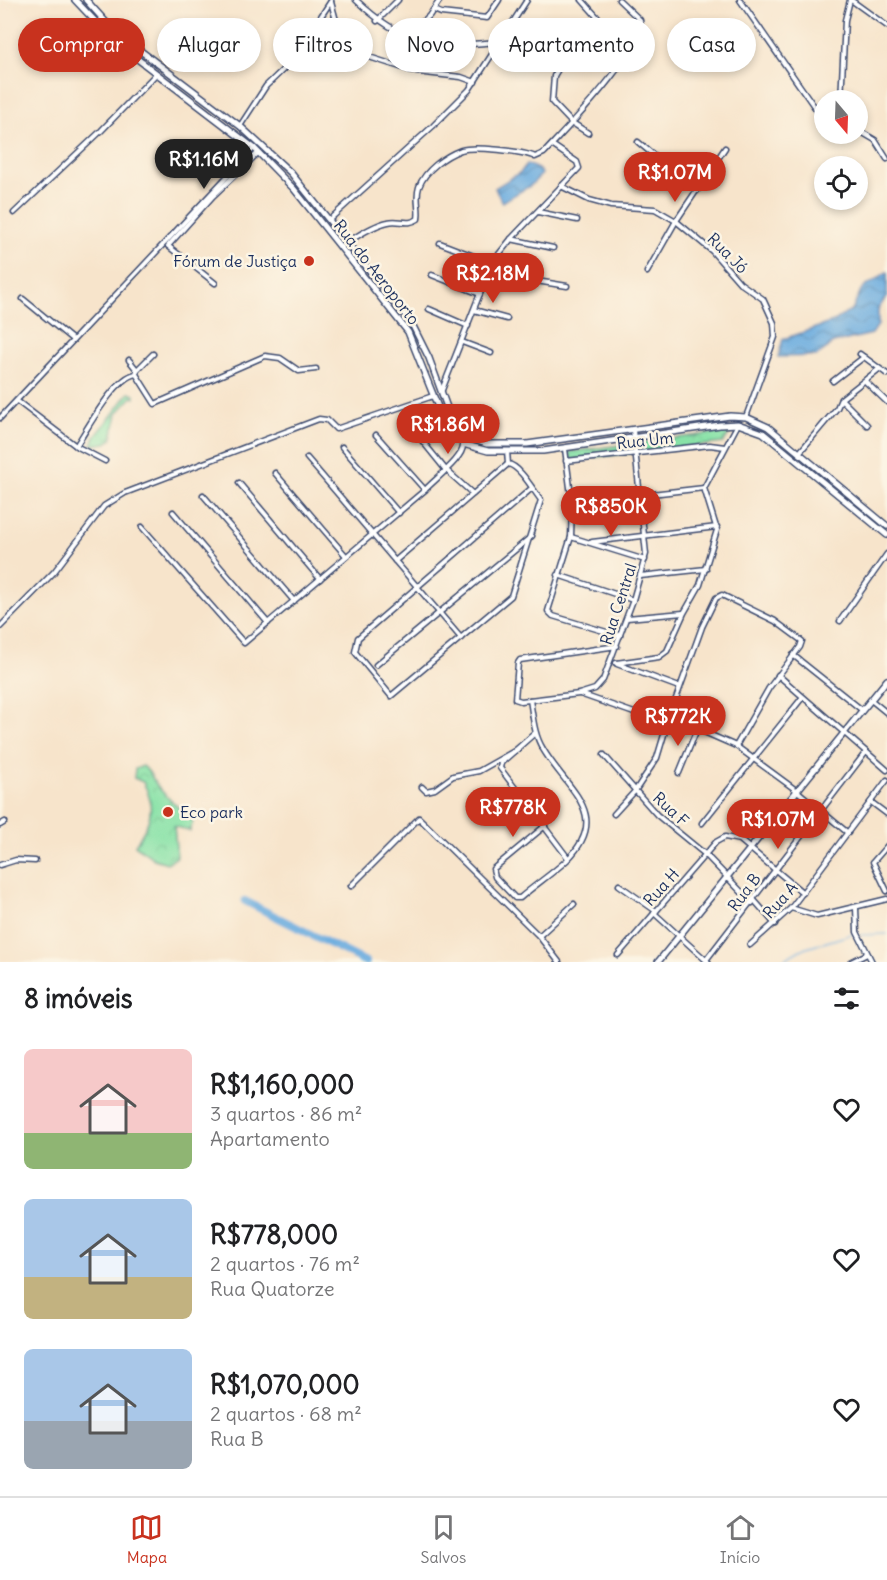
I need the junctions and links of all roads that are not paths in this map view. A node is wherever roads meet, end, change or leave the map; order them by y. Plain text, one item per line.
1 (75, 0) edge
2 (86, 0) edge
3 (356, 0) edge
4 (399, 0) edge
5 (440, 0) edge
6 (499, 0) edge
7 (527, 0) edge
8 (582, 0) edge
9 (619, 0) edge
10 (740, 0) edge
11 (851, 0) edge
12 (331, 1) edge
13 (434, 10) junction
14 (426, 18) edge
15 (515, 18) edge
16 (598, 18) edge
17 (638, 18) edge
18 (377, 21) junction
19 (385, 25) edge
20 (887, 26) edge
21 (488, 59) edge
22 (556, 72) edge
23 (615, 72) edge
24 (156, 74) junction
25 (475, 82) junction
26 (842, 90) edge
27 (814, 106) edge
28 (571, 122) junction
29 (240, 126) junction
30 (588, 133) dead end
31 (868, 135) edge
32 (638, 142) dead end
33 (552, 145) junction
34 (726, 148) dead end
35 (256, 151) junction
36 (887, 159) edge
37 (561, 186) junction
38 (697, 190) junction
39 (319, 206) junction
40 (538, 212) junction
41 (14, 213) dead end
42 (313, 213) junction
43 (330, 219) junction
44 (578, 220) dead end
45 (676, 221) junction
46 (511, 239) junction
47 (348, 242) junction
48 (440, 243) dead end
49 (553, 248) dead end
50 (492, 263) junction
51 (646, 272) dead end
52 (488, 273) junction
53 (432, 274) dead end
54 (214, 283) dead end
55 (567, 286) dead end
56 (480, 294) junction
57 (23, 299) dead end
58 (429, 309) dead end
59 (474, 310) junction
60 (507, 319) dead end
61 (468, 326) junction
62 (73, 340) junction
63 (462, 342) junction
64 (491, 353) dead end
65 (153, 354) dead end
66 (429, 358) junction
67 (129, 360) dead end
68 (421, 361) junction
69 (316, 369) dead end
70 (879, 369) junction
71 (137, 372) junction
72 (887, 374) edge
73 (833, 381) dead end
74 (866, 381) junction
75 (441, 391) junction
76 (434, 396) junction
77 (841, 399) junction
78 (17, 401) junction
79 (887, 402) edge
80 (747, 417) junction
81 (0, 418) edge
82 (738, 424) junction
83 (867, 425) dead end
84 (411, 427) dead end
85 (633, 430) junction
86 (376, 435) dead end
87 (634, 438) junction
88 (463, 444) junction
89 (76, 446) junction
90 (342, 447) dead end
91 (725, 447) junction
92 (565, 449) junction
93 (507, 451) junction
94 (799, 453) junction
95 (635, 454) junction
96 (307, 458) dead end
97 (105, 461) dead end
98 (566, 461) junction
99 (508, 464) junction
100 (445, 469) junction
101 (275, 473) dead end
102 (239, 483) dead end
103 (704, 488) junction
104 (532, 489) junction
105 (425, 490) junction
106 (473, 494) junction
107 (640, 494) junction
108 (203, 495) dead end
109 (572, 503) junction
110 (173, 512) dead end
111 (399, 513) junction
112 (887, 526) edge
113 (142, 527) dead end
114 (717, 527) junction
115 (644, 534) junction
116 (887, 535) edge
117 (373, 536) junction
118 (532, 536) junction
119 (571, 537) junction
120 (592, 542) junction
121 (887, 554) edge
122 (346, 556) junction
123 (645, 560) junction
124 (395, 561) junction
125 (706, 569) junction
126 (558, 575) junction
127 (640, 576) junction
128 (320, 579) junction
129 (417, 588) junction
130 (633, 600) junction
131 (294, 601) junction
132 (684, 613) junction
133 (439, 614) junction
134 (627, 618) junction
135 (840, 621) dead end
136 (268, 623) junction
137 (0, 627) edge
138 (620, 636) junction
139 (461, 638) junction
140 (617, 646) junction
141 (793, 655) junction
142 (613, 662) junction
143 (376, 665) dead end
144 (778, 675) junction
145 (887, 680) edge
146 (679, 687) junction
147 (579, 694) junction
148 (802, 698) junction
149 (871, 699) junction
150 (530, 700) junction
151 (862, 710) junction
152 (887, 713) edge
153 (668, 722) junction
154 (697, 729) junction
155 (536, 733) junction
156 (842, 733) junction
157 (736, 746) junction
158 (521, 748) junction
159 (866, 752) junction
160 (604, 755) dead end
161 (752, 759) junction
162 (887, 770) edge
163 (679, 773) dead end
164 (887, 780) edge
165 (422, 787) dead end
166 (796, 790) junction
167 (635, 791) junction
168 (870, 802) junction
169 (822, 812) junction
170 (614, 814) dead end
171 (887, 814) edge
172 (5, 822) dead end
173 (702, 823) dead end
174 (0, 825) edge
175 (545, 826) junction
176 (848, 833) junction
177 (887, 846) edge
178 (751, 850) junction
179 (706, 855) junction
180 (568, 859) junction
181 (35, 861) dead end
182 (0, 865) edge
183 (777, 870) junction
184 (729, 878) junction
185 (619, 885) dead end
186 (351, 886) dead end
187 (887, 891) edge
188 (803, 893) junction
189 (887, 899) edge
190 (753, 902) junction
191 (574, 904) dead end
192 (791, 908) junction
193 (856, 908) junction
194 (655, 912) junction
195 (775, 924) junction
196 (679, 934) junction
197 (538, 936) junction
198 (750, 945) dead end
199 (867, 954) junction
200 (618, 955) dead end
201 (707, 961) edge
202 (559, 962) edge
203 (657, 962) edge
204 (851, 962) edge
205 (872, 962) edge

1 - 24 main road, Rua do Aeroporto
2 - 29 main road, Rua do Aeroporto
3 - 18 street
4 - 18 street
5 - 13 street
6 - 13 street
7 - 15 street
8 - 16 street
9 - 17 street
10 - 27 street
11 - 20 street
11 - 26 street
12 - 25 street
12 - 29 street
13 - 14 street
18 - 19 street
21 - 25 street
22 - 28 street
23 - 28 street
24 - 35 main road, Rua do Aeroporto
24 - 41 street
25 - 43 street
28 - 30 street
28 - 33 street
29 - 39 main road, Rua do Aeroporto
31 - 36 street
32 - 38 street
33 - 37 street
33 - 47 street
34 - 38 street
35 - 42 main road, Rua do Aeroporto
35 - 54 street
35 - 62 street
37 - 40 street
37 - 45 street, Rua Jó
38 - 45 street
39 - 42 main road
39 - 43 main road, Rua do Aeroporto
40 - 44 street
40 - 46 street
42 - 68 main road, Rua do Aeroporto
43 - 47 main road, Rua do Aeroporto
45 - 51 street
45 - 80 street, Rua Jó
46 - 49 street
46 - 50 street
47 - 66 main road, Rua do Aeroporto
48 - 50 street
50 - 52 street
52 - 55 street
52 - 56 street
53 - 56 street
56 - 59 street
57 - 62 street
58 - 61 street
59 - 60 street
59 - 61 street
61 - 63 street
62 - 78 street
63 - 64 street
63 - 75 street
65 - 71 street
66 - 68 main road
66 - 75 main road, Rua do Aeroporto
67 - 71 street
68 - 76 main road, Rua do Aeroporto
69 - 71 street
70 - 72 street
70 - 73 street
70 - 74 street
71 - 89 street
74 - 77 street
74 - 79 street
75 - 85 main road, Rua do Aeroporto
76 - 88 main road, Rua do Aeroporto
76 - 137 street
77 - 83 street
77 - 94 street
78 - 81 street
78 - 89 street
80 - 85 main road, Rua do Aeroporto
80 - 94 main road
82 - 87 main road
82 - 91 street
82 - 116 main road
84 - 100 street
85 - 87 street, Rua Central
86 - 105 street
87 - 92 main road
87 - 95 street, Rua Central
88 - 93 main road
88 - 100 street
89 - 97 street
90 - 111 street
91 - 95 street, Rua Um
91 - 103 street
92 - 93 main road
92 - 98 street
93 - 99 street
94 - 112 main road
95 - 98 street, Rua Um
95 - 107 street, Rua Central
96 - 117 street
98 - 109 street
99 - 104 street
99 - 106 street
100 - 105 street
100 - 106 street
101 - 122 street
102 - 128 street
103 - 107 street
103 - 114 street
104 - 118 street
104 - 129 street
105 - 111 street
106 - 124 street
107 - 109 street
107 - 115 street, Rua Central
108 - 131 street
109 - 119 street
110 - 136 street
111 - 117 street
113 - 136 street
114 - 115 street
114 - 125 street
115 - 120 street
115 - 123 street, Rua Central
117 - 122 street
117 - 124 street
118 - 133 street
118 - 139 street
119 - 120 street
119 - 126 street
120 - 123 street
121 - 135 street
122 - 128 street
123 - 127 street, Rua Central
124 - 129 street
125 - 127 street
125 - 132 street
126 - 130 street
126 - 138 street
127 - 130 street, Rua Central
128 - 131 street
129 - 133 street
129 - 139 street
130 - 134 street, Rua Central
131 - 136 street
132 - 134 street
132 - 142 street
133 - 139 street
133 - 143 street
134 - 138 street, Rua Central
138 - 140 street, Rua Central
140 - 142 street, Rua Central
140 - 150 street
141 - 144 street
141 - 146 street
141 - 151 street
142 - 146 street
142 - 147 street, Rua Central
144 - 148 street
144 - 157 street
145 - 149 main road
146 - 153 street
147 - 150 street, Rua Central
147 - 153 street
148 - 156 street
148 - 161 street
149 - 151 main road
149 - 152 street
150 - 155 street
151 - 156 main road
153 - 154 street
153 - 167 street
154 - 157 street
154 - 163 street
155 - 158 street
155 - 180 street
156 - 159 street
156 - 166 main road
157 - 161 street
158 - 165 street
158 - 175 street
159 - 162 street
159 - 169 street, Rua B
160 - 167 street, Rua F
161 - 166 street
161 - 173 street
164 - 168 street, Rua A
166 - 169 street
166 - 178 main road
167 - 170 street
167 - 179 street, Rua F
168 - 171 street
168 - 176 street, Rua A
169 - 176 street
169 - 183 street, Rua B
172 - 174 street
175 - 180 street
175 - 180 street
176 - 188 street, Rua A
177 - 187 street
178 - 179 street, Rua H
178 - 183 street
178 - 184 main road
179 - 184 street, Rua F
179 - 194 street, Rua H
181 - 182 street
183 - 188 street
183 - 190 street, Rua B
184 - 190 street, Rua F
184 - 196 main road
185 - 194 street
186 - 197 street
188 - 192 street, Rua A
189 - 193 street
190 - 195 street, Rua F
190 - 201 street, Rua B
191 - 197 street
192 - 193 street
192 - 195 street, Rua A
193 - 199 street
194 - 196 street
194 - 200 street, Rua H
195 - 198 street, Rua A
196 - 201 street
196 - 203 main road
197 - 202 street
199 - 204 street
199 - 205 street

